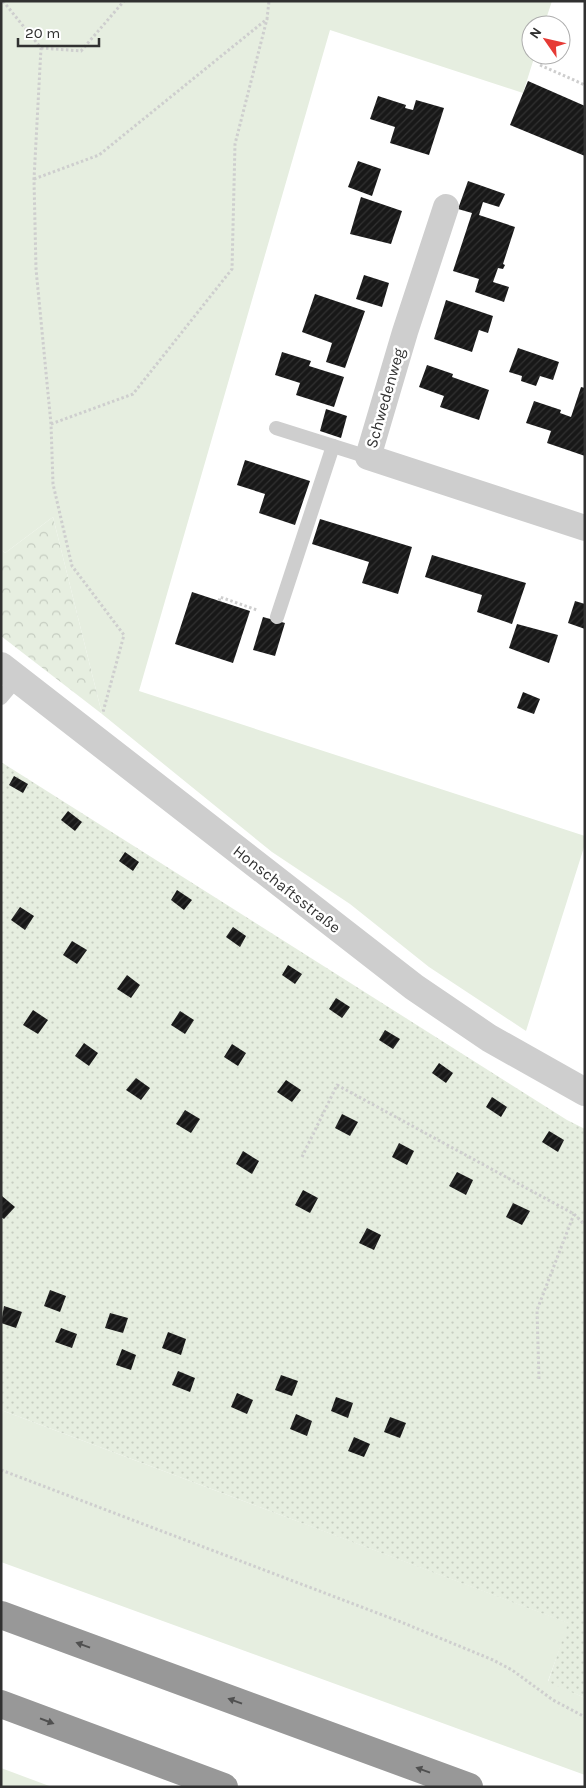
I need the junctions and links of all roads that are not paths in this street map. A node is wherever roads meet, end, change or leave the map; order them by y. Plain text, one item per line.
1 (446, 208) dead end
2 (276, 428) dead end
3 (333, 446) junction
4 (368, 457) junction
5 (585, 528) edge
6 (277, 617) road end
7 (6, 681) edge
8 (585, 1092) edge
9 (1, 1615) edge
10 (1, 1704) edge
11 (224, 1787) edge
12 (469, 1787) edge

1 - 4 street, Schwedenweg
2 - 3 lane
3 - 4 lane
3 - 6 lane
4 - 5 street, Schwedenweg
7 - 8 street, Honschaftsstraße
12 -> 9 highway
10 -> 11 highway

